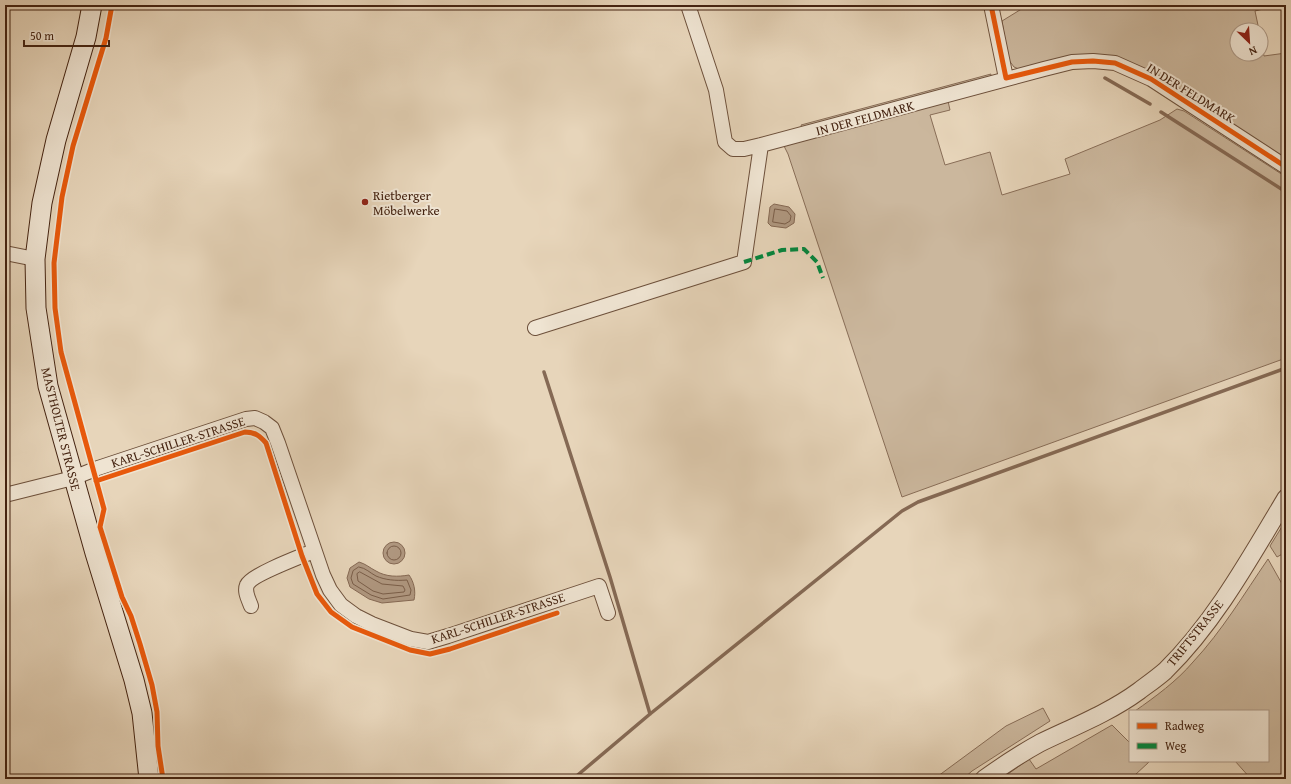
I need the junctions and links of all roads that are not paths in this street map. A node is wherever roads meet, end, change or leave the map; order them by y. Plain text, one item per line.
1 (92, 5) edge
2 (688, 5) edge
3 (991, 5) edge
4 (1006, 78) junction
5 (762, 145) junction
6 (1286, 167) edge
7 (5, 253) edge
8 (35, 259) junction
9 (535, 328) dead end
10 (73, 478) junction
11 (5, 495) edge
12 (1286, 498) edge
13 (314, 551) junction
14 (251, 606) dead end
15 (608, 613) dead end
16 (150, 779) edge
17 (984, 779) edge

1 - 8 main road, MASTHOLTER STRASSE
2 - 5 street, IN DER FELDMARK
3 - 4 street
4 - 5 street, IN DER FELDMARK
4 - 6 street, IN DER FELDMARK
5 - 9 street
7 - 8 street
8 - 10 main road, MASTHOLTER STRASSE
10 - 11 street
10 - 13 street, KARL-SCHILLER-STRASSE
10 - 16 main road, MASTHOLTER STRASSE
12 - 17 street, TRIFTSTRASSE
13 - 14 street
13 - 15 street, KARL-SCHILLER-STRASSE

